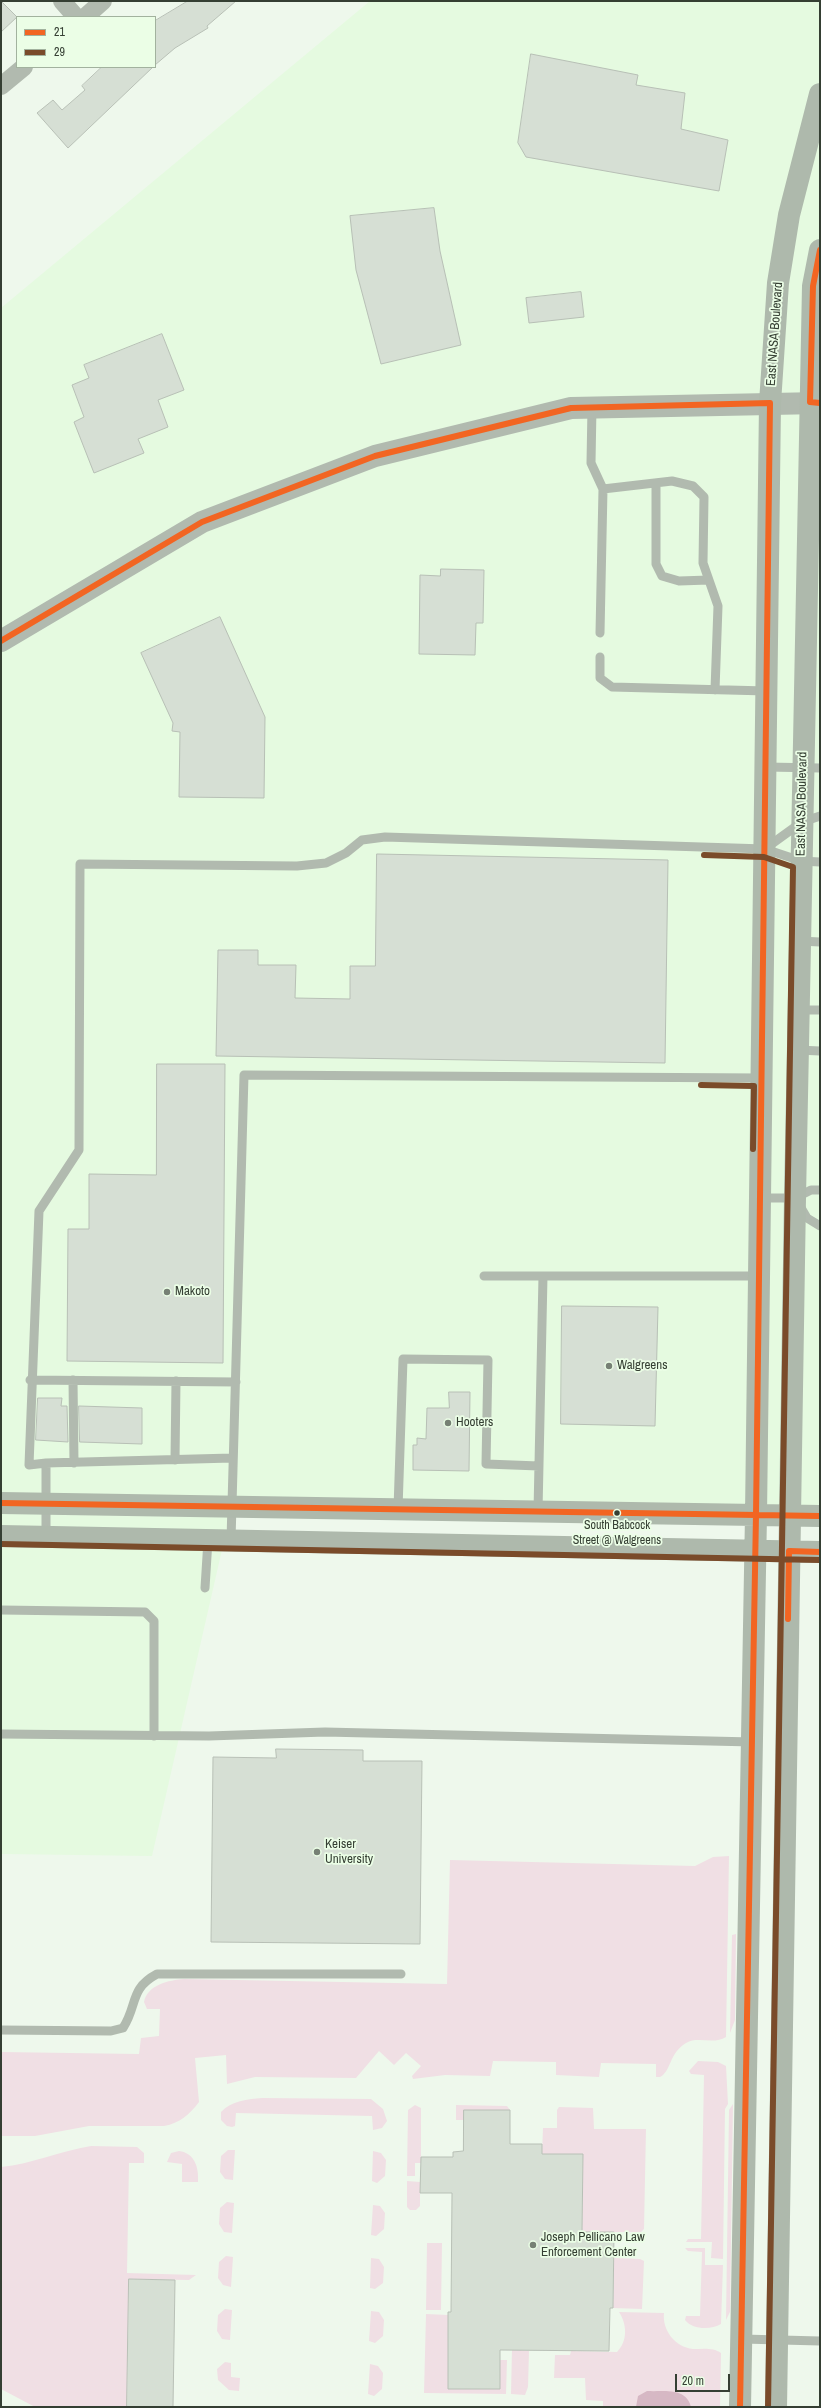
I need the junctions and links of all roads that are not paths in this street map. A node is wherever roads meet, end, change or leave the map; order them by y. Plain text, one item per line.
1 (62, 1) edge
2 (103, 1) edge
3 (75, 16) edge
4 (86, 16) edge
5 (23, 68) edge
6 (1, 86) edge
7 (820, 94) edge
8 (813, 144) edge
9 (820, 250) edge
10 (815, 402) edge
11 (770, 403) junction
12 (592, 407) junction
13 (656, 483) junction
14 (603, 490) junction
15 (709, 580) junction
16 (813, 596) edge
17 (600, 634) dead end
18 (1, 640) edge
19 (600, 657) dead end
20 (715, 690) junction
21 (767, 691) junction
22 (766, 767) junction
23 (812, 768) edge
24 (811, 819) edge
25 (765, 849) junction
26 (811, 861) edge
27 (810, 942) edge
28 (809, 1010) edge
29 (798, 1050) junction
30 (820, 1051) edge
31 (762, 1078) junction
32 (820, 1190) edge
33 (760, 1198) junction
34 (795, 1198) junction
35 (820, 1226) edge
36 (484, 1276) dead end
37 (543, 1276) junction
38 (759, 1276) junction
39 (30, 1380) junction
40 (73, 1380) junction
41 (176, 1381) junction
42 (236, 1382) junction
43 (232, 1458) junction
44 (174, 1460) junction
45 (46, 1463) junction
46 (74, 1463) junction
47 (539, 1466) junction
48 (1, 1503) edge
49 (46, 1503) junction
50 (232, 1506) junction
51 (398, 1509) junction
52 (538, 1511) junction
53 (756, 1515) junction
54 (790, 1515) junction
55 (820, 1516) edge
56 (1, 1536) edge
57 (46, 1537) junction
58 (208, 1540) junction
59 (231, 1540) junction
60 (756, 1551) junction
61 (789, 1552) junction
62 (820, 1552) edge
63 (205, 1588) dead end
64 (1, 1610) edge
65 (1, 1734) edge
66 (154, 1736) junction
67 (752, 1742) junction
68 (401, 1974) dead end
69 (1, 2030) edge
70 (742, 2339) junction
71 (777, 2340) junction
72 (820, 2341) edge
73 (740, 2407) edge
74 (776, 2407) edge

1 - 3 street
2 - 4 street
5 - 6 street
7 - 8 main road, East NASA Boulevard
8 - 11 main road, East NASA Boulevard
9 - 10 main road, East NASA Boulevard
10 - 11 street
10 - 16 main road, East NASA Boulevard
11 - 12 street
11 - 21 main road, East NASA Boulevard
12 - 14 lane
12 - 18 street
13 - 14 lane
13 - 15 lane
13 - 15 lane
14 - 17 lane
15 - 20 lane
16 - 23 main road, East NASA Boulevard
19 - 20 lane
20 - 21 lane
21 - 22 main road, East NASA Boulevard
22 - 23 lane
22 - 25 main road, East NASA Boulevard
23 - 24 main road, East NASA Boulevard
24 - 25 lane
24 - 26 main road, East NASA Boulevard
25 - 26 lane
25 - 31 main road, East NASA Boulevard
25 - 39 lane
26 - 27 main road, East NASA Boulevard
27 - 28 main road, East NASA Boulevard
28 - 29 main road, East NASA Boulevard
29 - 30 lane
29 - 34 main road, East NASA Boulevard
31 - 33 main road, East NASA Boulevard
31 - 42 lane
32 - 34 lane
33 - 34 lane
33 - 38 main road, East NASA Boulevard
34 - 35 lane
34 - 54 main road, East NASA Boulevard
36 - 37 lane
37 - 38 lane
37 - 47 lane
38 - 53 main road, East NASA Boulevard
39 - 40 lane
39 - 45 lane
40 - 41 lane
40 - 46 lane
41 - 42 lane
41 - 44 lane
42 - 43 lane
43 - 44 lane
43 - 50 lane
44 - 46 lane
45 - 46 lane
45 - 49 lane
47 - 51 lane
47 - 52 lane
48 - 49 main road
49 - 50 main road
49 - 57 lane
50 - 51 main road
50 - 59 lane
51 - 52 main road
52 - 53 main road
53 - 54 main road
53 - 60 main road
54 - 55 main road
54 - 61 main road, East NASA Boulevard
56 - 57 main road
57 - 58 main road
58 - 59 main road
58 - 63 lane
59 - 60 main road
60 - 61 main road
60 - 67 main road
61 - 62 main road
61 - 71 main road, East NASA Boulevard
64 - 66 lane
65 - 66 lane
66 - 67 lane
67 - 70 main road
68 - 69 lane
70 - 71 lane
70 - 73 main road
71 - 72 lane
71 - 74 main road, East NASA Boulevard

